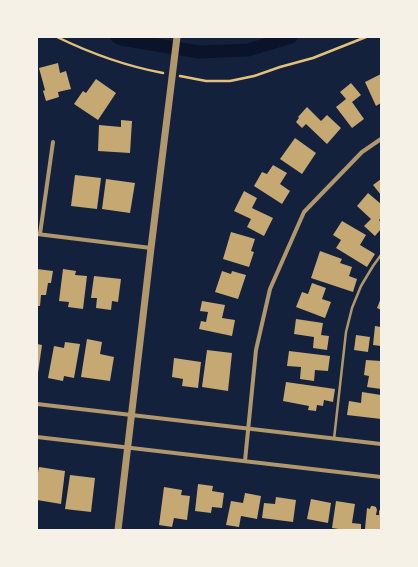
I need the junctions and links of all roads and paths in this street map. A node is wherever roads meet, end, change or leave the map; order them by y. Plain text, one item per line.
1 (57, 37) edge
2 (177, 37) edge
3 (366, 37) edge
4 (172, 75) junction
5 (381, 139) edge
6 (53, 142) dead end
7 (38, 234) edge
8 (151, 248) junction
9 (381, 255) edge
10 (37, 404) edge
11 (132, 415) junction
12 (248, 428) junction
13 (37, 436) edge
14 (334, 438) junction
15 (381, 444) edge
16 (128, 447) junction
17 (245, 461) junction
18 (381, 477) edge
19 (118, 530) edge

1 - 4 path
2 - 4 street
3 - 4 path
4 - 8 street
5 - 12 street
6 - 7 street
7 - 8 street
8 - 11 street
9 - 14 lane
10 - 11 street
11 - 12 street
11 - 16 street
12 - 14 street
12 - 17 street
13 - 16 street
14 - 15 street
16 - 17 street
16 - 19 street
17 - 18 street

